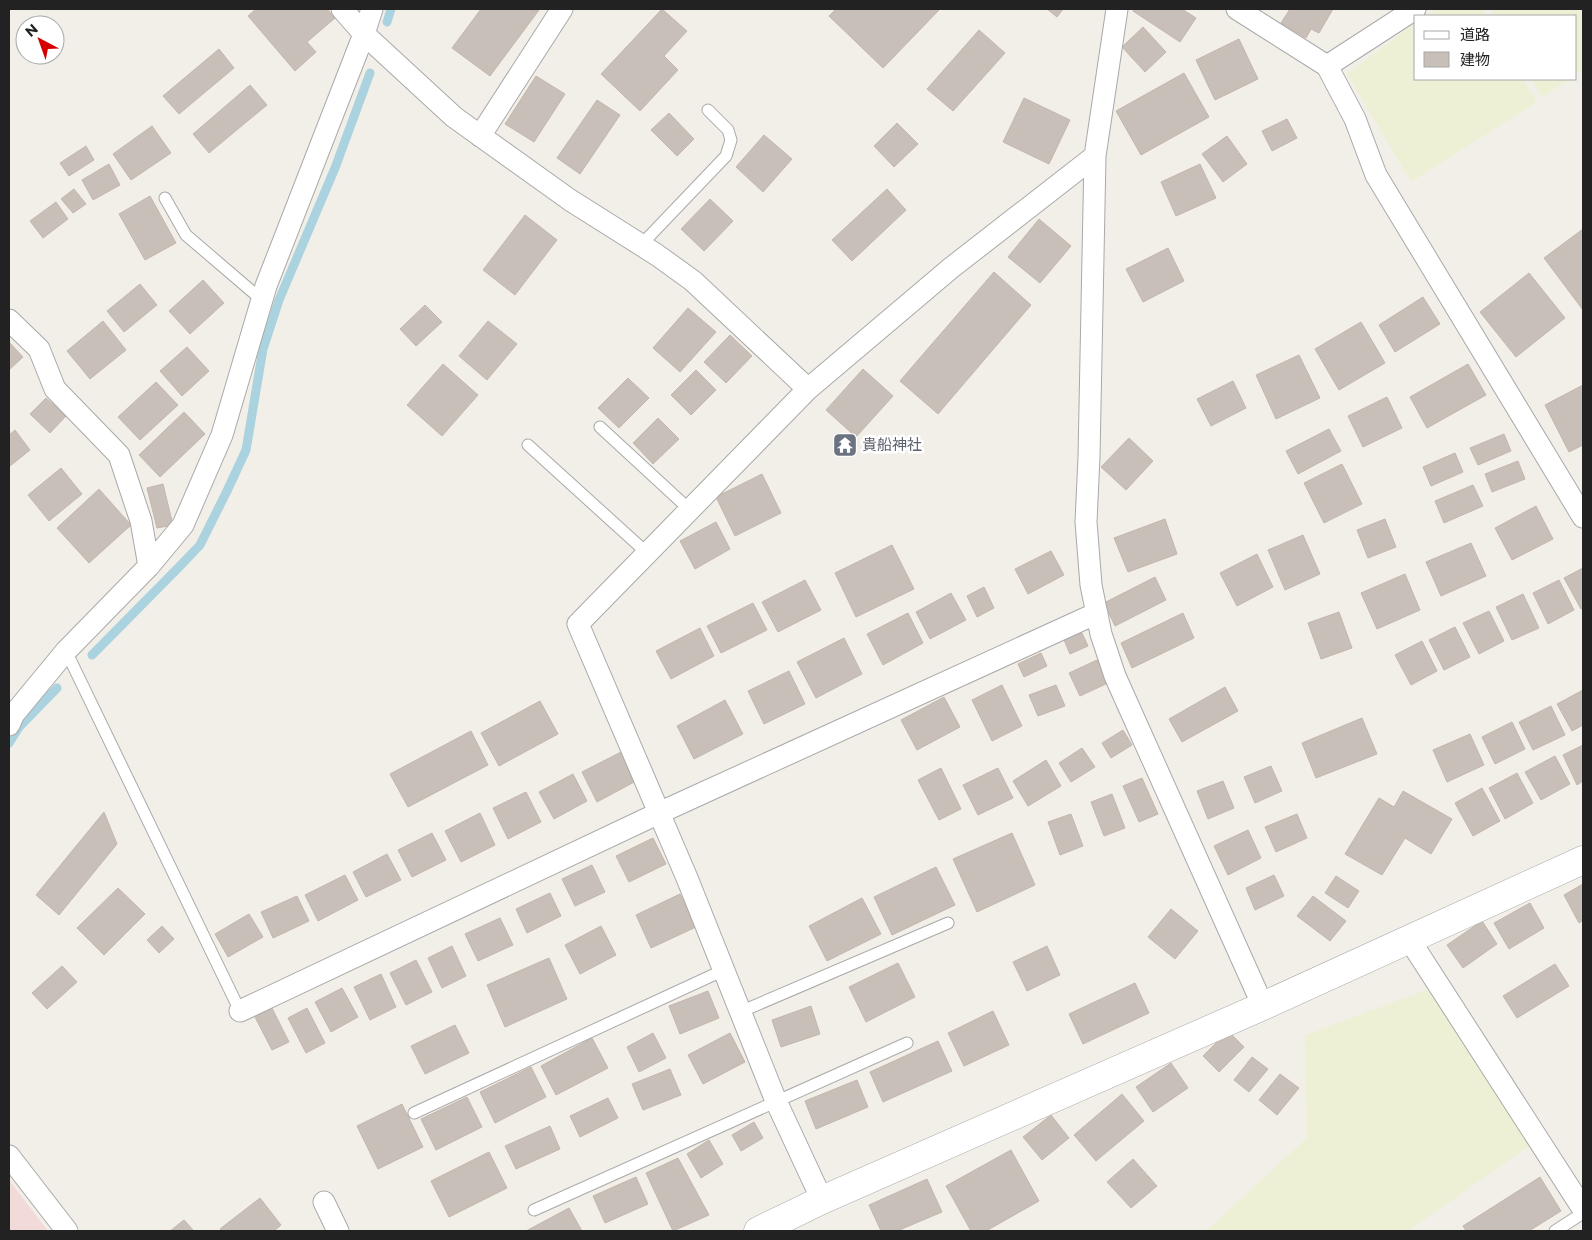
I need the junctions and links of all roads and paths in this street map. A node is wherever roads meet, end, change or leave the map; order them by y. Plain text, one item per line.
1 (342, 9) edge
2 (372, 9) edge
3 (562, 9) edge
4 (1116, 9) edge
5 (1238, 9) edge
6 (1415, 9) edge
7 (364, 34) junction
8 (1327, 66) junction
9 (708, 110) dead end
10 (480, 136) junction
11 (1095, 156) junction
12 (165, 198) dead end
13 (641, 246) junction
14 (262, 300) junction
15 (9, 320) edge
16 (808, 389) junction
17 (600, 427) dead end
18 (528, 445) dead end
19 (690, 510) junction
20 (1583, 517) edge
21 (646, 553) junction
22 (149, 566) junction
23 (1097, 613) junction
24 (66, 651) junction
25 (9, 725) edge
26 (660, 813) junction
27 (1583, 860) edge
28 (948, 923) dead end
29 (1409, 939) junction
30 (724, 970) junction
31 (1263, 1006) junction
32 (240, 1011) joint
33 (740, 1012) junction
34 (907, 1042) dead end
35 (776, 1101) junction
36 (414, 1113) dead end
37 (9, 1156) edge
38 (822, 1200) junction
39 (324, 1202) dead end
40 (1583, 1209) edge
41 (534, 1210) dead end
42 (1583, 1213) edge
43 (68, 1231) edge
44 (338, 1231) edge
45 (758, 1231) edge
46 (1555, 1231) edge

1 - 7 street
2 - 7 street
3 - 10 street
4 - 11 street
5 - 8 street
6 - 8 street
7 - 10 street
7 - 14 street
8 - 20 street
9 - 13 lane
10 - 13 street
11 - 16 street
11 - 23 street
12 - 14 lane
13 - 16 street
14 - 22 street
15 - 22 street
16 - 19 street
17 - 19 lane
18 - 21 lane
19 - 21 street
21 - 26 street
22 - 24 street
23 - 26 street
23 - 31 street
24 - 25 street
24 - 32 lane
26 - 30 street
26 - 32 street
27 - 29 street
28 - 33 lane
29 - 31 street
29 - 40 street
30 - 33 street
30 - 36 lane
31 - 38 street
33 - 35 street
34 - 35 lane
35 - 38 street
35 - 41 lane
37 - 43 street
38 - 45 street
39 - 44 street
42 - 46 lane

